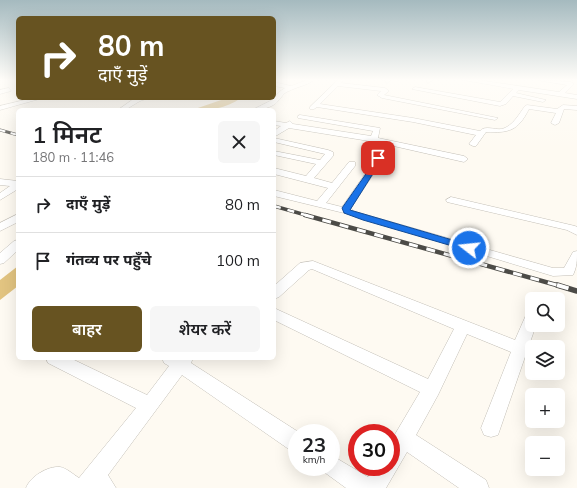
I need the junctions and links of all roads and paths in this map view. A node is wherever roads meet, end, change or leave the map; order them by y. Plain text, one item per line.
1 (21, 103) edge
2 (271, 103) edge
3 (318, 103) edge
4 (419, 103) edge
5 (316, 105) junction
6 (486, 107) dead end
7 (0, 108) edge
8 (259, 108) edge
9 (389, 108) dead end
10 (577, 108) edge
11 (560, 111) junction
12 (477, 115) junction
13 (388, 116) junction
14 (300, 117) junction
15 (496, 118) dead end
16 (276, 123) edge
17 (555, 124) dead end
18 (287, 126) junction
19 (480, 133) junction
20 (276, 139) edge
21 (372, 139) junction
22 (276, 140) edge
23 (473, 144) dead end
24 (276, 153) edge
25 (464, 159) dead end
26 (322, 163) junction
27 (352, 164) dead end
28 (276, 172) edge
29 (308, 180) junction
30 (0, 182) edge
31 (16, 185) edge
32 (16, 186) edge
33 (333, 186) junction
34 (276, 194) edge
35 (0, 197) edge
36 (451, 200) dead end
37 (319, 205) junction
38 (347, 211) junction
39 (16, 217) edge
40 (0, 228) edge
41 (577, 232) edge
42 (16, 246) edge
43 (577, 255) edge
44 (0, 260) edge
45 (276, 292) edge
46 (276, 315) edge
47 (463, 326) junction
48 (526, 332) edge
49 (520, 349) junction
50 (58, 360) edge
51 (178, 360) edge
52 (432, 389) junction
53 (150, 406) junction
54 (491, 428) dead end
55 (288, 437) edge
56 (404, 439) junction
57 (400, 445) edge
58 (340, 471) edge
59 (381, 476) edge
60 (95, 484) edge
61 (37, 488) edge
62 (74, 488) edge
63 (365, 488) edge
64 (373, 488) edge
65 (478, 488) edge

1 - 7 street
2 - 8 street
3 - 5 street
4 - 12 street
5 - 13 street
5 - 14 street
6 - 12 street
9 - 13 street
10 - 11 street
11 - 17 street
11 - 19 street
12 - 15 street
13 - 19 street
14 - 18 street
14 - 21 street
16 - 18 street
18 - 20 street
18 - 21 street
19 - 23 street
21 - 25 street
21 - 38 street
22 - 26 street
24 - 26 street
26 - 29 street
27 - 33 street
28 - 29 street
29 - 33 street
30 - 31 street
32 - 35 street
33 - 37 street
34 - 37 street
36 - 41 street
37 - 38 street
38 - 43 street
39 - 40 street
42 - 44 street
45 - 47 street
46 - 52 street
47 - 49 street
47 - 52 street
48 - 49 street
49 - 54 street
50 - 53 street
51 - 53 street
51 - 55 street
52 - 56 street
53 - 60 street
56 - 57 street
56 - 65 street
58 - 63 street
59 - 64 street
61 - 62 street

